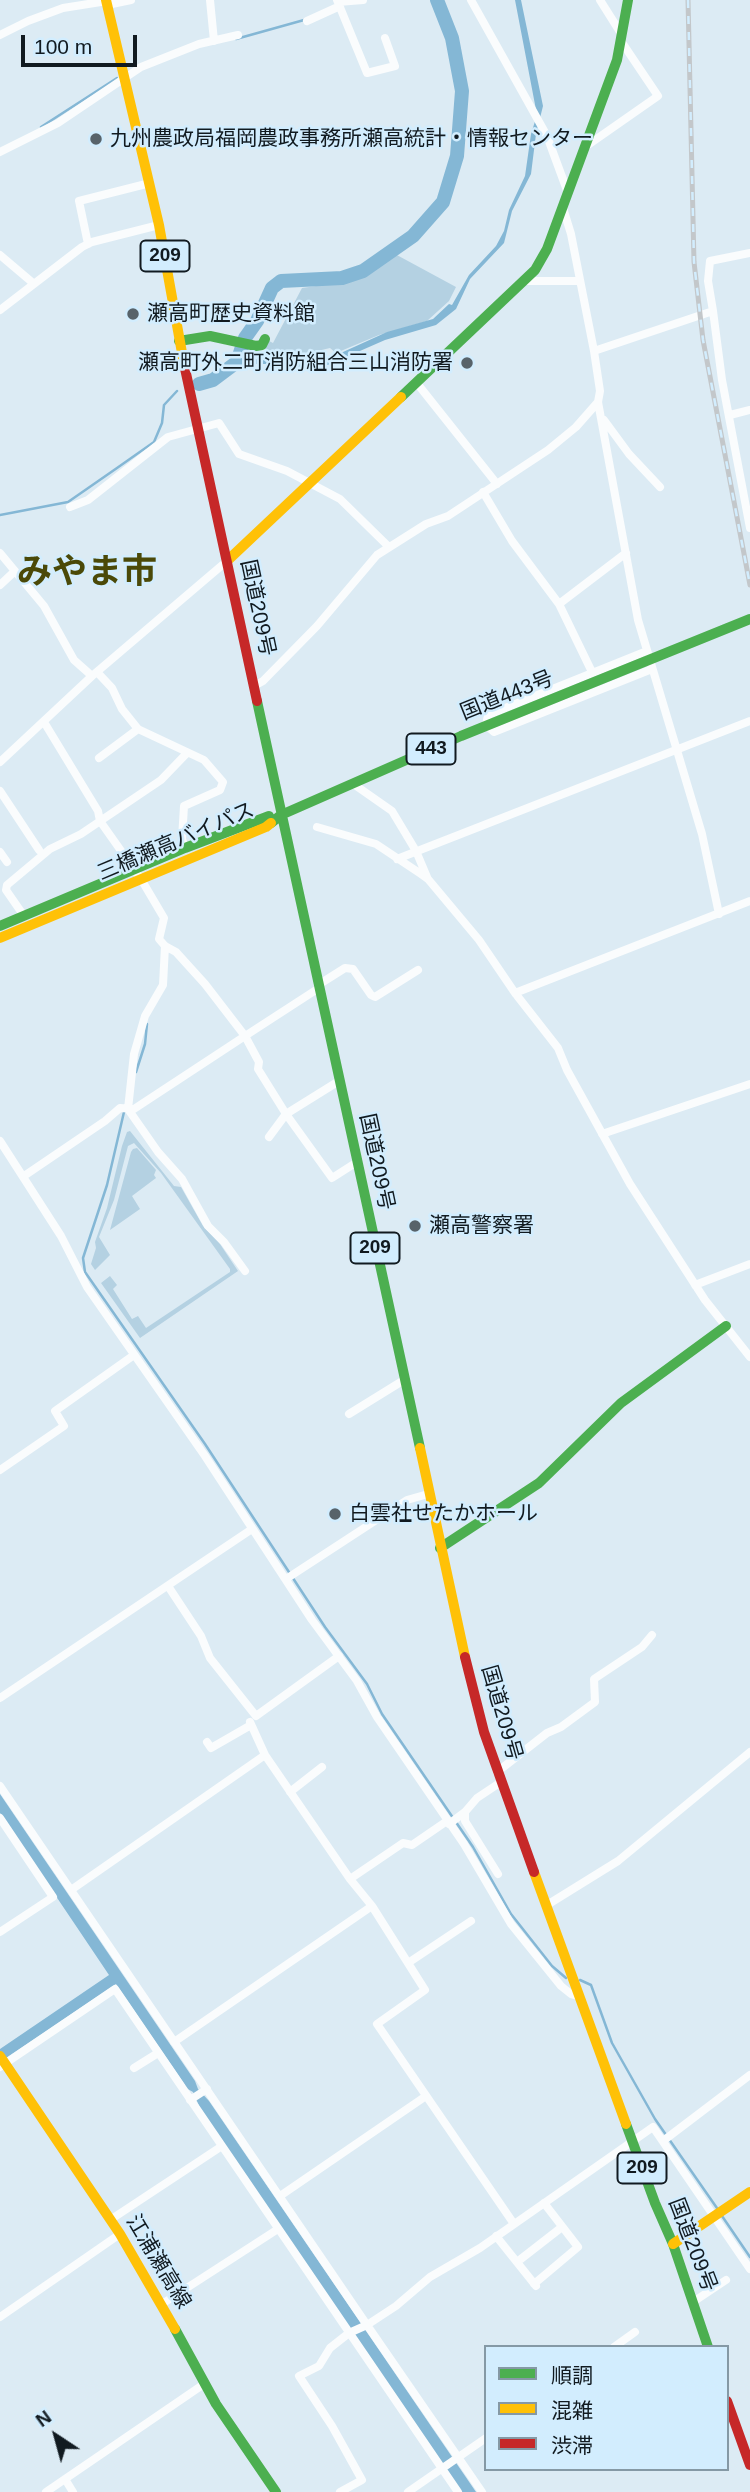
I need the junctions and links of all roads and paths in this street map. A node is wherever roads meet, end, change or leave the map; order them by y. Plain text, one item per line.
1 (131, 0) edge
2 (210, 0) edge
3 (363, 0) edge
4 (471, 0) edge
5 (600, 0) edge
6 (628, 0) edge
7 (107, 2) edge
8 (339, 3) edge
9 (307, 21) dead end
10 (0, 35) edge
11 (238, 35) dead end
12 (385, 38) dead end
13 (622, 38) junction
14 (214, 40) junction
15 (124, 78) junction
16 (585, 147) junction
17 (0, 152) edge
18 (150, 183) junction
19 (568, 193) junction
20 (563, 208) junction
21 (159, 225) junction
22 (88, 244) junction
23 (750, 253) edge
24 (0, 255) edge
25 (525, 281) junction
26 (580, 281) junction
27 (33, 283) junction
28 (0, 310) edge
29 (713, 311) junction
30 (265, 339) dead end
31 (179, 341) junction
32 (594, 351) junction
33 (416, 382) junction
34 (598, 402) junction
35 (750, 411) edge
36 (730, 415) junction
37 (602, 418) junction
38 (198, 429) junction
39 (309, 484) junction
40 (497, 484) junction
41 (660, 487) dead end
42 (483, 492) junction
43 (70, 507) dead end
44 (750, 528) edge
45 (388, 546) junction
46 (0, 553) edge
47 (626, 553) junction
48 (228, 561) junction
49 (15, 570) junction
50 (0, 585) edge
51 (559, 604) junction
52 (750, 619) edge
53 (647, 650) junction
54 (652, 669) junction
55 (592, 673) junction
56 (95, 674) junction
57 (254, 685) junction
58 (750, 721) edge
59 (44, 722) junction
60 (486, 725) junction
61 (138, 729) junction
62 (675, 749) junction
63 (187, 752) junction
64 (99, 758) dead end
65 (0, 762) edge
66 (352, 783) junction
67 (0, 791) edge
68 (281, 815) junction
69 (100, 821) junction
70 (317, 827) dead end
71 (185, 848) junction
72 (39, 850) dead end
73 (416, 851) junction
74 (0, 852) edge
75 (397, 859) junction
76 (7, 862) dead end
77 (138, 874) junction
78 (428, 879) junction
79 (750, 901) edge
80 (719, 914) junction
81 (24, 916) junction
82 (0, 926) edge
83 (0, 938) edge
84 (165, 946) junction
85 (418, 970) dead end
86 (318, 986) junction
87 (515, 993) junction
88 (245, 1036) junction
89 (339, 1081) junction
90 (750, 1084) edge
91 (124, 1108) junction
92 (286, 1114) junction
93 (602, 1134) junction
94 (269, 1137) dead end
95 (0, 1141) edge
96 (357, 1162) junction
97 (24, 1176) junction
98 (750, 1264) edge
99 (245, 1271) dead end
100 (695, 1285) junction
101 (726, 1326) junction
102 (134, 1355) junction
103 (750, 1357) edge
104 (404, 1380) junction
105 (349, 1415) dead end
106 (0, 1470) edge
107 (428, 1494) junction
108 (252, 1529) junction
109 (440, 1548) junction
110 (286, 1579) junction
111 (168, 1586) junction
112 (652, 1635) dead end
113 (339, 1656) junction
114 (0, 1699) edge
115 (256, 1716) junction
116 (251, 1725) junction
117 (207, 1742) dead end
118 (750, 1752) edge
119 (265, 1755) junction
120 (322, 1767) dead end
121 (499, 1777) junction
122 (0, 1786) edge
123 (290, 1792) junction
124 (465, 1812) junction
125 (0, 1818) edge
126 (448, 1822) junction
127 (498, 1874) dead end
128 (350, 1879) junction
129 (71, 1890) junction
130 (547, 1905) junction
131 (372, 1906) junction
132 (471, 1922) dead end
133 (0, 1933) edge
134 (408, 1963) junction
135 (578, 1992) junction
136 (174, 2042) junction
137 (158, 2053) junction
138 (2, 2062) edge
139 (134, 2068) dead end
140 (750, 2075) edge
141 (198, 2095) junction
142 (426, 2096) junction
143 (667, 2138) junction
144 (632, 2141) junction
145 (222, 2146) junction
146 (750, 2192) edge
147 (280, 2196) junction
148 (544, 2203) junction
149 (715, 2214) junction
150 (110, 2220) junction
151 (514, 2224) junction
152 (562, 2227) junction
153 (278, 2230) junction
154 (120, 2234) junction
155 (496, 2236) junction
156 (673, 2244) junction
157 (517, 2262) junction
158 (750, 2269) edge
159 (726, 2280) dead end
160 (693, 2302) junction
161 (162, 2304) junction
162 (0, 2317) edge
163 (367, 2325) junction
164 (635, 2332) dead end
165 (349, 2333) junction
166 (617, 2345) edge
167 (707, 2345) edge
168 (204, 2384) junction
169 (729, 2407) edge
170 (484, 2439) edge
171 (458, 2458) junction
172 (750, 2465) edge
173 (441, 2469) junction
174 (65, 2479) junction
175 (46, 2492) edge
176 (74, 2492) edge
177 (276, 2492) edge
178 (340, 2492) edge
179 (408, 2492) edge
180 (457, 2492) edge
181 (482, 2492) edge

1 - 7 street
2 - 14 street
3 - 8 street
4 - 19 street
5 - 13 street
6 - 13 main road
7 - 10 street
7 - 15 main road, 国道209号 / 209
8 - 9 street
8 - 12 street
11 - 14 street
13 - 16 main road
13 - 16 street
14 - 15 street
15 - 17 street
15 - 18 main road, 国道209号 / 209
16 - 19 main road
18 - 21 main road, 国道209号 / 209
18 - 22 street
19 - 20 main road
20 - 25 main road
20 - 26 street
21 - 22 street
21 - 31 main road, 国道209号 / 209
22 - 27 street
23 - 29 street
24 - 27 street
25 - 26 street
25 - 33 main road
26 - 32 street
27 - 28 street
29 - 32 street
29 - 36 street
30 - 31 main road
31 - 38 main road, 国道209号 / 209
32 - 34 street
33 - 39 main road
33 - 40 street
34 - 37 street
34 - 40 street
35 - 36 street
36 - 44 street
37 - 41 street
37 - 47 street
38 - 39 street
38 - 43 street
38 - 48 main road, 国道209号 / 209
39 - 45 street
39 - 48 main road
40 - 42 street
42 - 45 street
42 - 51 street
45 - 57 street
46 - 49 street
47 - 51 street
47 - 53 street
48 - 56 street
48 - 57 main road, 国道209号 / 209
49 - 50 street
49 - 56 street
51 - 55 street
52 - 60 main road, 国道443号 / 443
53 - 54 street
53 - 55 street
54 - 60 street
54 - 62 street
55 - 60 street
56 - 59 street
56 - 61 street
57 - 68 main road, 国道209号 / 209
58 - 62 street
59 - 65 street
59 - 69 street
60 - 66 main road, 国道443号 / 443
61 - 63 street
61 - 64 street
62 - 73 street
62 - 80 street
63 - 69 street
63 - 71 street
66 - 68 main road, 国道443号 / 443
66 - 73 street
67 - 72 street
68 - 71 main road, 三橋瀬高バイパス / 443
68 - 77 main road, 三橋瀬高バイパス / 443
68 - 86 main road, 国道209号 / 209
69 - 77 street
69 - 81 street
70 - 75 street
71 - 77 main road, 三橋瀬高バイパス / 443
73 - 75 street
73 - 78 street
74 - 76 street
75 - 78 street
77 - 81 main road, 三橋瀬高バイパス / 443
77 - 83 main road, 三橋瀬高バイパス / 443
77 - 84 street
78 - 87 street
79 - 80 street
80 - 87 street
81 - 82 main road, 三橋瀬高バイパス / 443
84 - 88 street
84 - 91 street
85 - 86 street
86 - 88 street
86 - 89 main road, 国道209号 / 209
87 - 93 street
88 - 91 street
88 - 92 street
89 - 92 street
89 - 96 main road, 国道209号 / 209
90 - 93 street
91 - 97 street
91 - 99 street
92 - 94 street
92 - 96 street
93 - 100 street
95 - 97 street
96 - 104 main road, 国道209号 / 209
97 - 102 street
98 - 100 street
100 - 101 street
101 - 103 street
101 - 109 main road
102 - 106 street
102 - 108 street
104 - 105 street
104 - 107 main road, 国道209号 / 209
107 - 109 main road, 国道209号 / 209
107 - 110 street
108 - 110 street
108 - 111 street
109 - 121 main road, 国道209号 / 209
110 - 113 street
111 - 114 street
111 - 115 street
112 - 121 street
113 - 115 street
113 - 126 street
115 - 116 street
116 - 117 street
116 - 119 street
118 - 130 street
119 - 123 street
119 - 129 street
120 - 123 street
121 - 124 street
121 - 130 main road, 国道209号 / 209
122 - 129 street
123 - 128 street
124 - 126 street
124 - 127 street
125 - 133 street
126 - 128 street
126 - 135 street
128 - 131 street
129 - 136 street
130 - 135 main road, 国道209号 / 209
131 - 134 street
131 - 136 street
132 - 134 street
134 - 142 street
135 - 144 main road, 国道209号 / 209
136 - 141 street
137 - 138 street
137 - 139 street
137 - 141 street
138 - 150 main road, 江浦瀬高線
140 - 143 street
141 - 145 street
141 - 147 street
142 - 147 street
142 - 151 street
143 - 144 street
143 - 149 street
144 - 148 street
144 - 156 main road, 国道209号 / 209
145 - 150 street
145 - 153 street
146 - 149 main road
147 - 163 street
148 - 151 street
148 - 152 street
149 - 156 main road
149 - 158 street
150 - 154 main road, 江浦瀬高線
151 - 155 street
152 - 157 street
152 - 157 street
153 - 161 street
153 - 165 street
154 - 161 main road, 江浦瀬高線
154 - 162 street
155 - 157 street
155 - 163 street
156 - 160 main road, 国道209号 / 209
159 - 160 street
160 - 167 main road, 国道209号 / 209
161 - 168 main road, 江浦瀬高線
163 - 165 street
163 - 171 street
164 - 166 street
165 - 173 street
165 - 178 street
168 - 174 street
168 - 177 main road, 江浦瀬高線
169 - 172 main road
170 - 171 street
171 - 173 street
171 - 181 street
173 - 179 street
173 - 180 street
174 - 175 street
174 - 176 street

